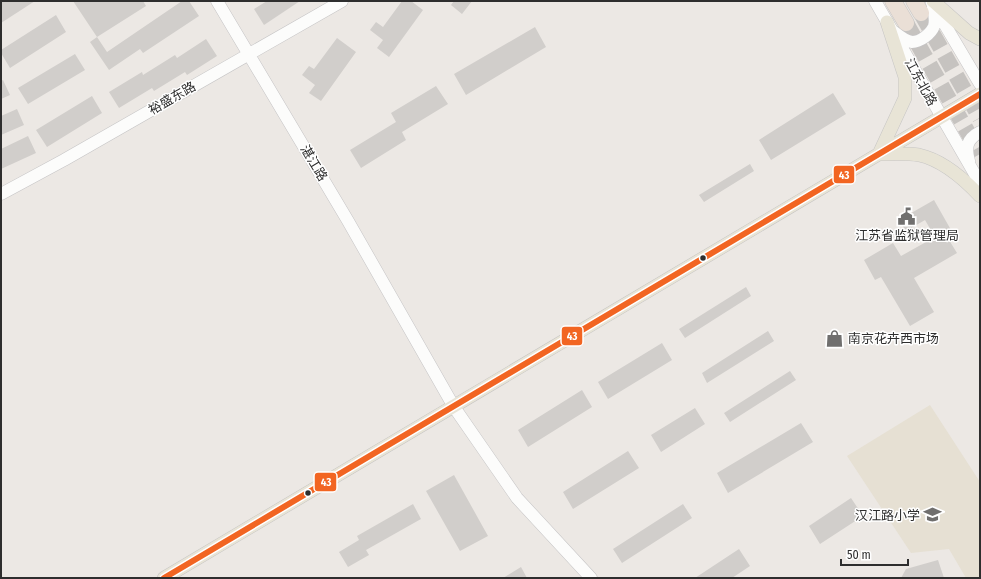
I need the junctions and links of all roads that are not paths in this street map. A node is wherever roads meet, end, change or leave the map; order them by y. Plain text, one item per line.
1 (217, 1) edge
2 (342, 1) edge
3 (875, 1) edge
4 (893, 1) edge
5 (926, 4) edge
6 (895, 25) junction
7 (980, 39) edge
8 (248, 54) junction
9 (980, 84) edge
10 (980, 94) edge
11 (941, 117) junction
12 (980, 132) edge
13 (879, 154) junction
14 (970, 166) junction
15 (980, 183) edge
16 (1, 194) edge
17 (980, 196) edge
18 (454, 407) junction
19 (164, 578) edge
20 (591, 578) edge

1 - 8 main road, 湛江路
2 - 8 main road, 裕盛东路
3 - 6 main road, 江东北路
4 - 6 highway
5 - 6 main road
5 - 7 main road
5 - 9 main road
6 - 11 main road, 江东北路
6 - 13 main road
8 - 16 main road, 裕盛东路
8 - 18 main road, 湛江路
10 - 11 main road
11 - 13 main road
11 - 14 main road, 江东北路
12 - 14 main road
13 - 17 main road
13 - 18 main road
14 - 15 main road, 江东北路
18 - 19 main road
18 - 20 main road, 湛江路

